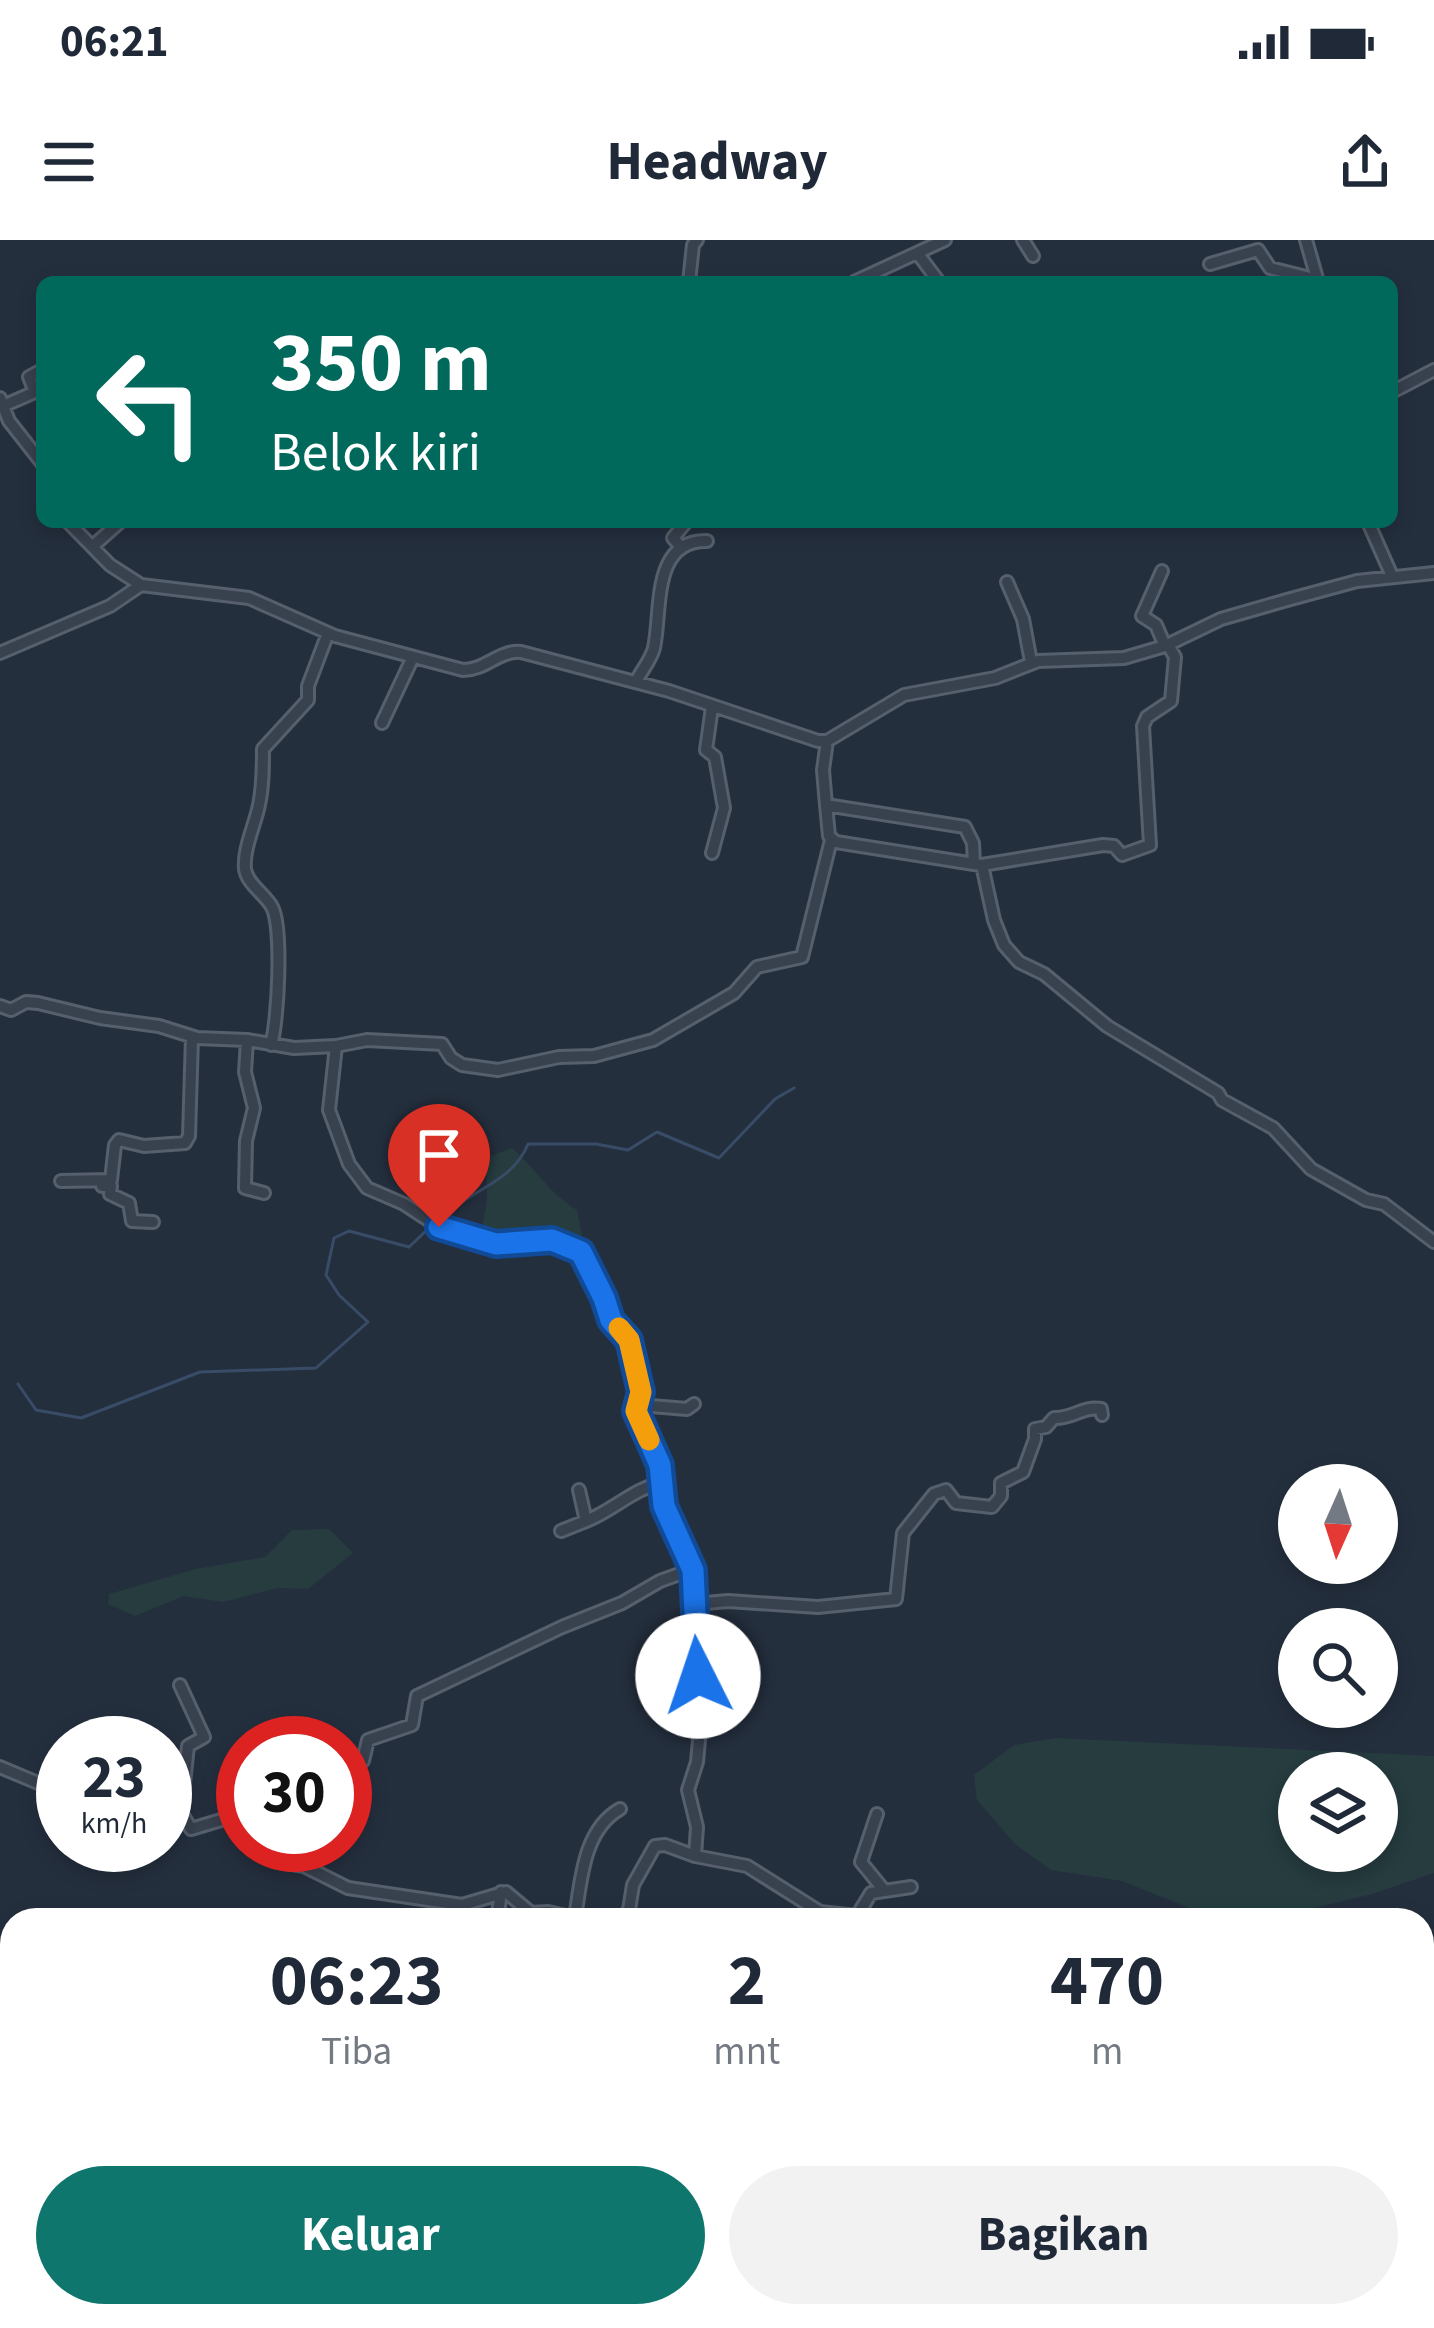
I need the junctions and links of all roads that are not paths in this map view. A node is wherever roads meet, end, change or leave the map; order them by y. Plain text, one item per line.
1 (697, 240) edge
2 (945, 240) edge
3 (1023, 240) edge
4 (1306, 240) edge
5 (918, 254) junction
6 (1033, 256) dead end
7 (1210, 264) dead end
8 (690, 276) edge
9 (868, 276) edge
10 (934, 276) edge
11 (1300, 276) edge
12 (1317, 276) edge
13 (1434, 370) edge
14 (36, 373) edge
15 (1398, 389) edge
16 (2, 402) edge
17 (36, 455) edge
18 (74, 528) edge
19 (113, 528) edge
20 (681, 528) edge
21 (1371, 528) edge
22 (706, 541) dead end
23 (93, 546) junction
24 (681, 547) junction
25 (1162, 571) dead end
26 (1434, 573) edge
27 (1392, 576) junction
28 (1007, 582) dead end
29 (141, 585) junction
30 (328, 633) junction
31 (1167, 645) junction
32 (0, 653) edge
33 (413, 657) junction
34 (1031, 662) junction
35 (636, 682) junction
36 (712, 707) junction
37 (382, 723) dead end
38 (827, 740) junction
39 (826, 805) junction
40 (831, 839) junction
41 (712, 853) dead end
42 (978, 864) junction
43 (0, 1006) edge
44 (192, 1037) junction
45 (247, 1040) junction
46 (271, 1045) junction
47 (336, 1046) junction
48 (264, 1192) dead end
49 (153, 1222) dead end
50 (1434, 1242) edge
51 (694, 1404) dead end
52 (639, 1405) junction
53 (1102, 1415) dead end
54 (663, 1483) junction
55 (579, 1490) dead end
56 (586, 1521) junction
57 (561, 1531) dead end
58 (693, 1570) junction
59 (695, 1604) junction
60 (180, 1685) dead end
61 (372, 1739) edge
62 (192, 1744) edge
63 (0, 1767) edge
64 (36, 1782) edge
65 (620, 1809) dead end
66 (877, 1814) dead end
67 (695, 1856) junction
68 (316, 1872) edge
69 (911, 1887) dead end
70 (883, 1889) junction
71 (502, 1892) junction
72 (499, 1908) edge
73 (526, 1908) edge
74 (580, 1908) edge
75 (629, 1908) edge
76 (807, 1908) edge
77 (864, 1908) edge

1 - 8 street
2 - 5 street
3 - 6 street
4 - 12 street
5 - 9 street
5 - 10 street
7 - 11 street
13 - 15 street
14 - 16 street
16 - 17 street
18 - 23 street
19 - 23 street
20 - 24 street
21 - 27 street
22 - 24 street
23 - 29 street
24 - 35 street
25 - 31 street
26 - 27 street
27 - 31 street
28 - 34 street
29 - 30 street
29 - 32 street
30 - 33 street
30 - 46 street
31 - 34 street
31 - 42 street
33 - 35 street
33 - 37 street
34 - 38 street
35 - 36 street
36 - 38 street
36 - 41 street
38 - 39 street
39 - 40 street
39 - 42 street
40 - 42 street
40 - 47 street
42 - 50 street
43 - 44 street
44 - 45 street
44 - 49 street
45 - 46 street
45 - 48 street
46 - 47 street
47 - 52 street
51 - 52 street
52 - 54 street
53 - 59 street
54 - 56 street
54 - 58 street
55 - 56 street
56 - 57 street
58 - 59 street
58 - 61 street
59 - 67 street
60 - 62 street
63 - 64 street
65 - 74 street
66 - 70 street
67 - 75 street
67 - 76 street
68 - 71 street
69 - 70 street
70 - 77 street
71 - 72 street
71 - 73 street

